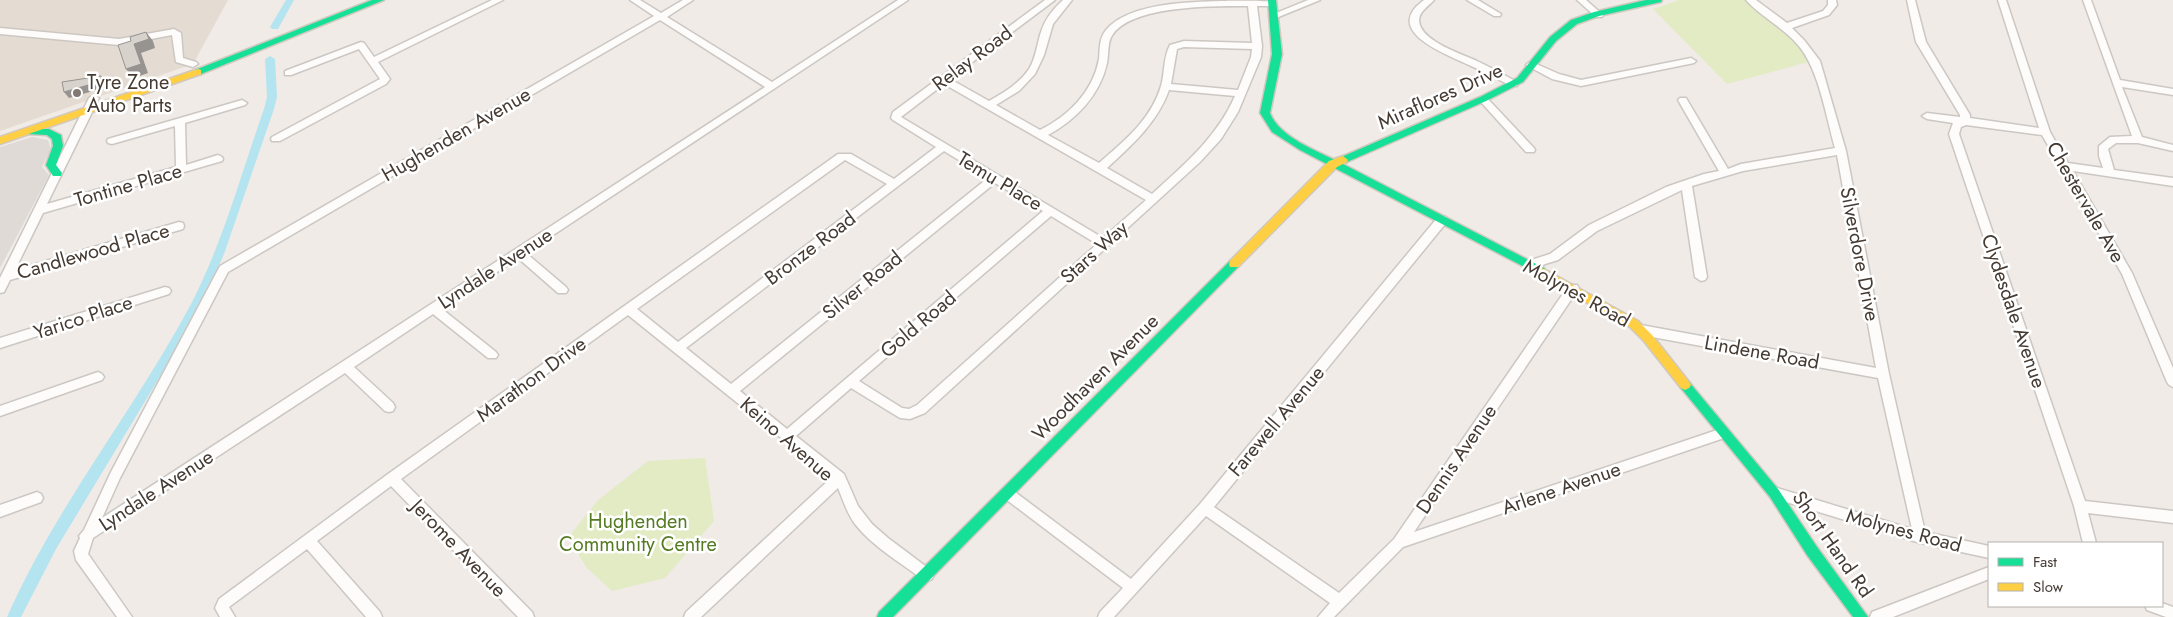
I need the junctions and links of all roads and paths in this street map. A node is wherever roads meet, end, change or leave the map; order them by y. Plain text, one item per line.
1 (360, 0) edge
2 (380, 0) edge
3 (499, 0) edge
4 (634, 0) edge
5 (689, 0) edge
6 (902, 0) edge
7 (1051, 0) edge
8 (1068, 0) edge
9 (1316, 0) edge
10 (1430, 0) edge
11 (1471, 0) edge
12 (1581, 0) edge
13 (1658, 0) edge
14 (1750, 0) edge
15 (1832, 0) edge
16 (1911, 0) edge
17 (2002, 0) edge
18 (2087, 0) edge
19 (1252, 2) edge
20 (1272, 2) edge
21 (1031, 14) junction
22 (1497, 14) dead end
23 (1600, 15) junction
24 (1273, 16) junction
25 (659, 17) junction
26 (1049, 20) junction
27 (1786, 27) junction
28 (0, 31) edge
29 (1257, 46) junction
30 (373, 61) junction
31 (1691, 61) dead end
32 (193, 64) junction
33 (1531, 65) junction
34 (288, 73) dead end
35 (943, 79) junction
36 (2116, 83) junction
37 (1514, 84) junction
38 (771, 86) junction
39 (1166, 87) junction
40 (1240, 93) junction
41 (2173, 93) edge
42 (94, 98) junction
43 (1483, 100) junction
44 (1683, 100) dead end
45 (242, 103) dead end
46 (990, 105) junction
47 (87, 111) junction
48 (1927, 116) dead end
49 (896, 118) joint
50 (180, 121) junction
51 (1965, 121) junction
52 (0, 131) edge
53 (2045, 132) junction
54 (22, 134) junction
55 (1041, 134) junction
56 (276, 139) dead end
57 (112, 140) dead end
58 (2138, 140) junction
59 (0, 141) edge
60 (943, 147) junction
61 (2173, 148) edge
62 (1530, 150) dead end
63 (1841, 151) junction
64 (218, 160) dead end
65 (1333, 164) junction
66 (2066, 166) junction
67 (1100, 169) junction
68 (181, 170) junction
69 (57, 173) junction
70 (2110, 173) junction
71 (1726, 174) junction
72 (994, 178) junction
73 (2173, 182) edge
74 (894, 184) junction
75 (1686, 184) junction
76 (1153, 199) junction
77 (39, 210) junction
78 (1050, 211) junction
79 (1442, 220) junction
80 (180, 226) dead end
81 (1104, 244) junction
82 (518, 252) junction
83 (1529, 265) junction
84 (6, 276) junction
85 (1701, 277) dead end
86 (1573, 288) junction
87 (0, 289) edge
88 (562, 290) dead end
89 (165, 291) dead end
90 (432, 308) junction
91 (628, 309) junction
92 (1641, 330) junction
93 (0, 343) edge
94 (678, 348) junction
95 (492, 355) dead end
96 (345, 366) junction
97 (1883, 374) junction
98 (98, 377) dead end
99 (850, 382) junction
100 (2173, 382) edge
101 (731, 391) junction
102 (389, 407) dead end
103 (0, 411) edge
104 (1723, 433) junction
105 (787, 436) junction
106 (392, 478) junction
107 (840, 478) junction
108 (1007, 493) junction
109 (1774, 493) junction
110 (37, 498) dead end
111 (2080, 506) junction
112 (1204, 508) junction
113 (0, 511) edge
114 (2173, 517) edge
115 (86, 536) junction
116 (1920, 537) junction
117 (308, 540) junction
118 (2089, 542) edge
119 (1399, 543) junction
120 (1988, 552) edge
121 (1988, 573) edge
122 (927, 575) junction
123 (1132, 587) junction
124 (1339, 601) junction
125 (2155, 607) edge
126 (225, 612) edge
127 (2173, 613) edge
128 (125, 617) edge
129 (375, 617) edge
130 (526, 617) edge
131 (691, 617) edge
132 (884, 617) edge
133 (1106, 617) edge
134 (1325, 617) edge
135 (1861, 617) edge
136 (1877, 617) edge

1 - 32 main road
2 - 47 main road
3 - 30 street
4 - 25 street
5 - 25 street, Hughenden Avenue
6 - 38 street, Lyndale Avenue
7 - 21 street, Relay Road
8 - 26 street
9 - 24 street
10 - 37 street
11 - 22 street
12 - 23 street
13 - 23 main road, Miraflores Drive
14 - 27 street, Silverdore Drive
15 - 27 street
16 - 51 street
17 - 53 street
18 - 36 street
19 - 20 street
19 - 29 street, Stars Way
19 - 55 street
20 - 24 main road, Molynes Road
21 - 26 street
21 - 35 street, Relay Road
23 - 33 main road, Miraflores Drive
24 - 65 main road, Molynes Road
25 - 38 street
25 - 115 street, Hughenden Avenue
26 - 46 street
27 - 63 street, Silverdore Drive
28 - 32 street
29 - 39 street
29 - 40 street, Stars Way
30 - 34 street
30 - 56 street
31 - 33 street
32 - 42 main road
33 - 37 main road, Miraflores Drive
35 - 46 street
35 - 49 street, Relay Road
36 - 41 street
36 - 58 street
37 - 43 main road, Miraflores Drive
38 - 82 street, Lyndale Avenue
39 - 40 street
39 - 67 street
40 - 76 street, Stars Way
42 - 47 street
42 - 52 main road
43 - 62 street
43 - 65 main road, Miraflores Drive
44 - 71 street
45 - 50 street
46 - 55 street
47 - 54 main road
47 - 69 street
48 - 51 street, Chestervale Ave
49 - 60 street, Temu Place
50 - 57 street
50 - 68 street
51 - 53 street, Chestervale Ave
51 - 111 street, Clydesdale Avenue
53 - 66 street, Chestervale Ave
54 - 59 main road
54 - 69 main road
55 - 67 street
58 - 61 street
58 - 70 street
60 - 72 street, Temu Place
60 - 74 street, Bronze Road
63 - 71 street
63 - 97 street, Silverdore Drive
64 - 68 street, Tontine Place
65 - 79 main road, Molynes Road
65 - 108 main road, Woodhaven Avenue
66 - 70 street
66 - 100 street, Chestervale Ave
67 - 76 street
68 - 77 street, Tontine Place
69 - 77 street
70 - 73 street
71 - 75 street
72 - 78 street, Temu Place
72 - 101 street, Silver Road
74 - 91 street, Marathon Drive
74 - 94 street, Bronze Road
75 - 83 street
75 - 85 street
76 - 81 street, Stars Way
77 - 84 street
78 - 81 street, Temu Place
78 - 99 street, Gold Road
79 - 83 main road, Molynes Road
79 - 112 street, Farewell Avenue
80 - 84 street, Candlewood Place
81 - 99 street, Stars Way
82 - 88 street
82 - 90 street, Lyndale Avenue
83 - 86 main road, Molynes Road
84 - 87 street
86 - 92 main road, Molynes Road
86 - 119 street, Dennis Avenue
89 - 93 street, Yarico Place
90 - 95 street
90 - 96 street, Lyndale Avenue
91 - 94 street, Keino Avenue
91 - 106 street, Marathon Drive
92 - 97 street, Lindene Road
92 - 104 main road, Molynes Road
94 - 101 street, Keino Avenue
96 - 102 street
96 - 115 street, Lyndale Avenue
97 - 116 street, Silverdore Drive
98 - 103 street
99 - 105 street, Gold Road
101 - 105 street, Keino Avenue
104 - 109 main road, Molynes Road
104 - 119 street, Arlene Avenue
105 - 107 street, Keino Avenue
106 - 117 street, Marathon Drive
106 - 130 street, Jerome Avenue
107 - 122 street
107 - 131 street, Keino Avenue
108 - 122 main road, Woodhaven Avenue
108 - 123 street
109 - 116 street, Molynes Road
109 - 135 main road, Short Hand Rd
110 - 113 street
111 - 114 street
111 - 118 street, Clydesdale Avenue
112 - 123 street, Farewell Avenue
112 - 124 street
115 - 128 street
116 - 120 street, Molynes Road
117 - 126 street, Marathon Drive
117 - 129 street
119 - 124 street, Dennis Avenue
121 - 136 street
122 - 132 main road, Woodhaven Avenue
123 - 133 street, Farewell Avenue
124 - 134 street, Dennis Avenue
125 - 127 street

